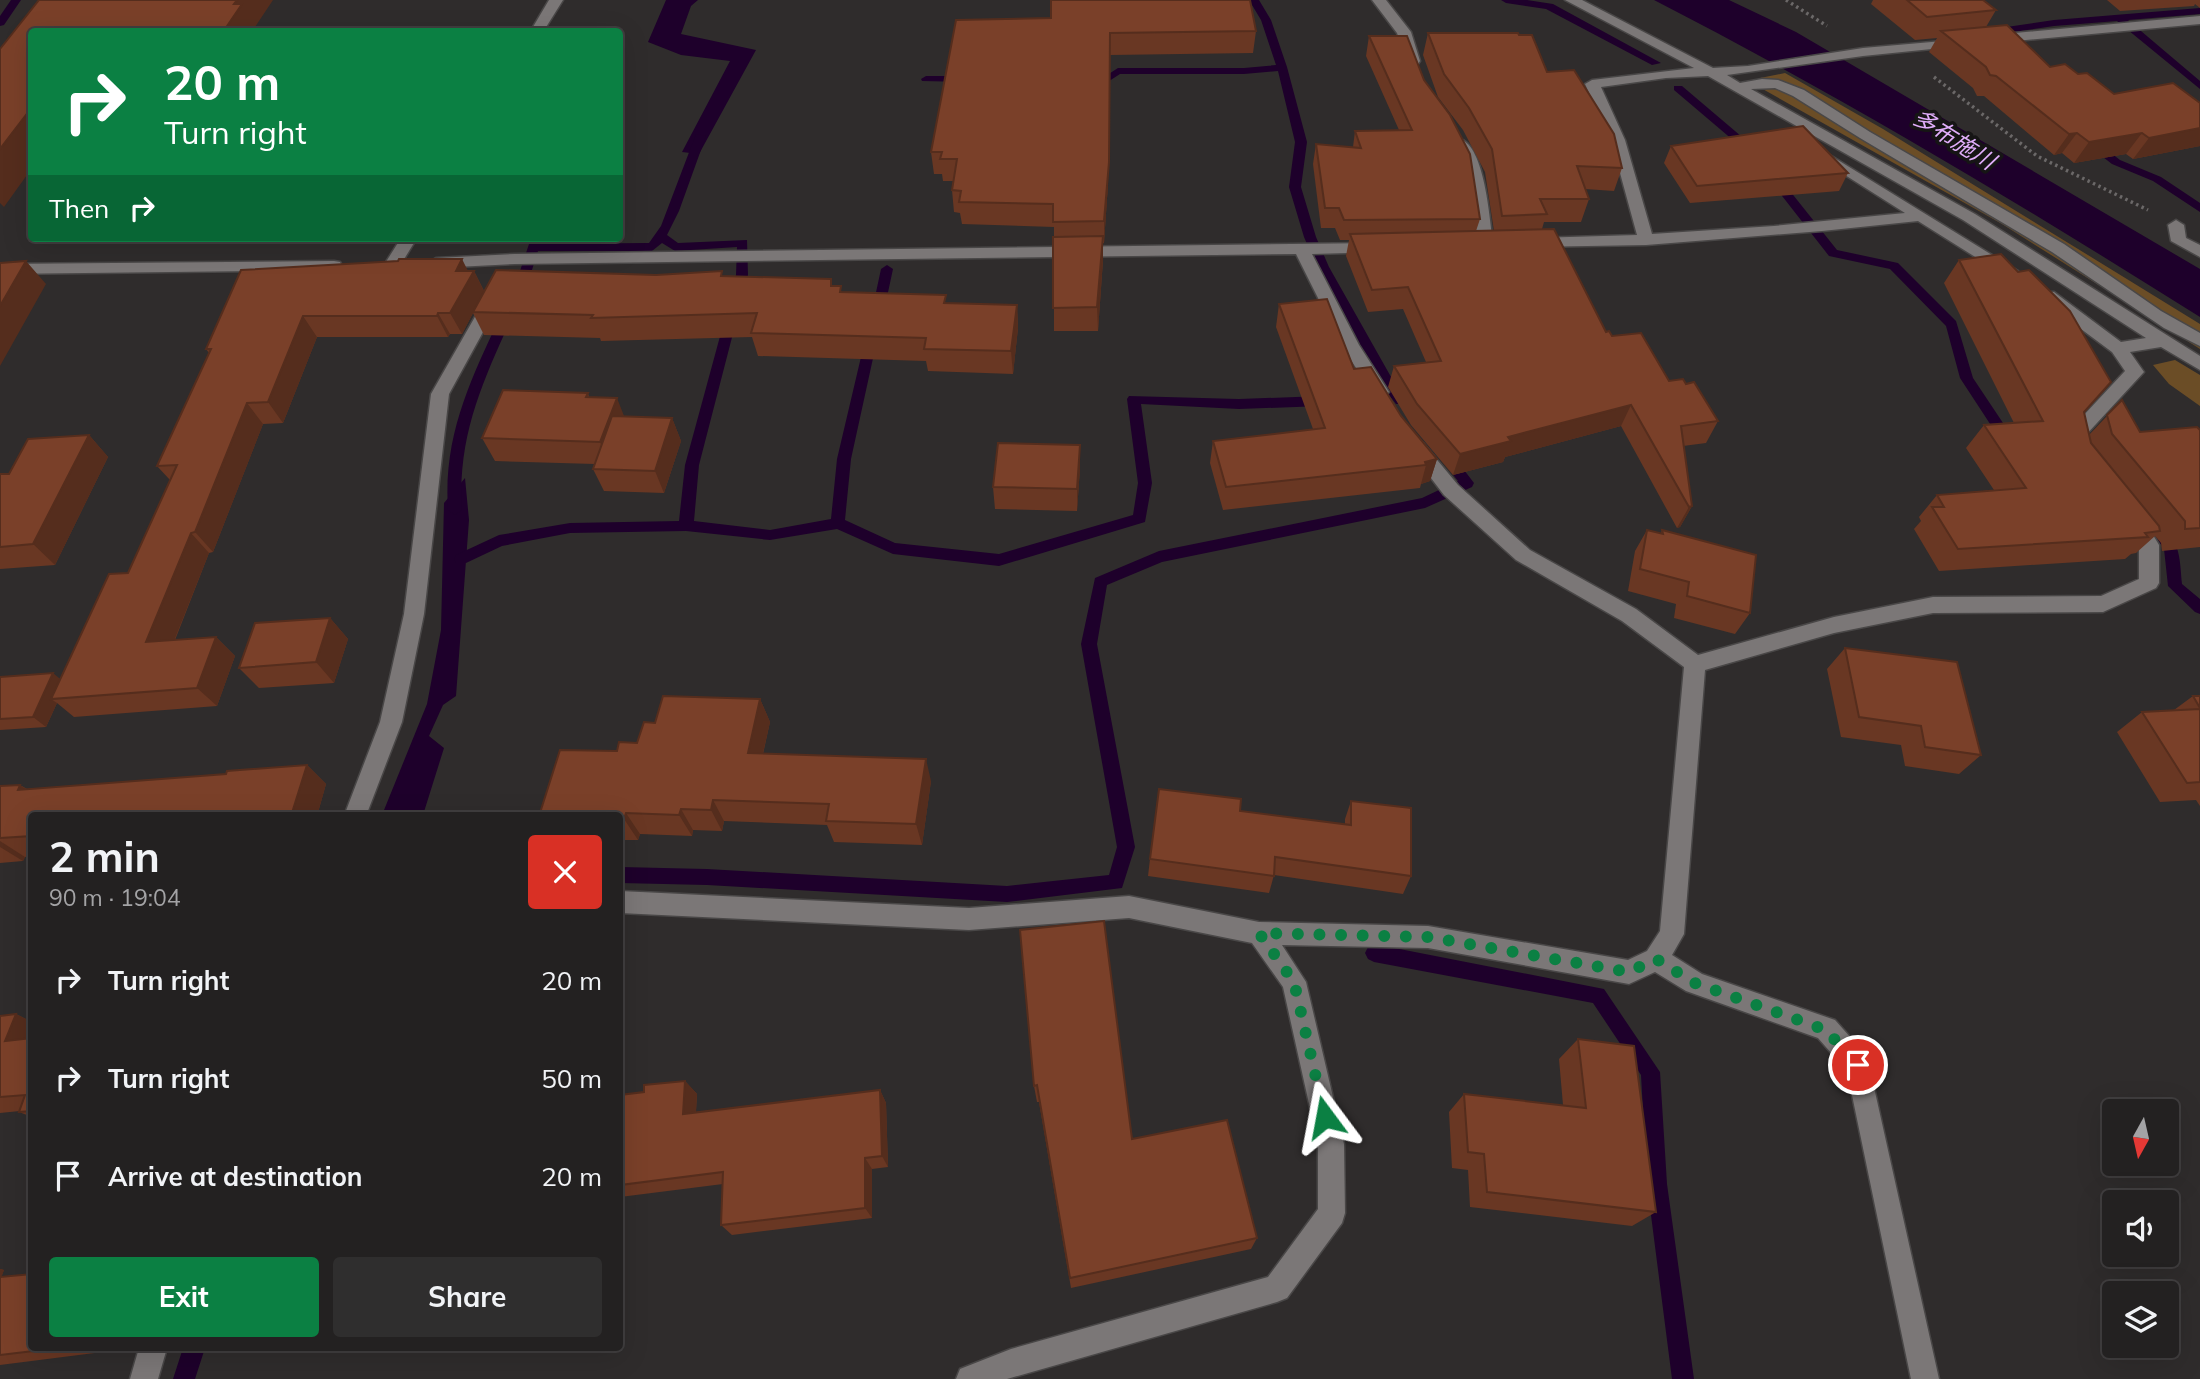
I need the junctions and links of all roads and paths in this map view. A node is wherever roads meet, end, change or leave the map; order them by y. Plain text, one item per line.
1 (556, 0) edge
2 (1379, 0) edge
3 (1572, 0) edge
4 (2200, 20) edge
5 (538, 28) edge
6 (1897, 48) junction
7 (1709, 71) junction
8 (1419, 74) edge
9 (1736, 88) junction
10 (1454, 132) edge
11 (1837, 145) junction
12 (1917, 216) junction
13 (2176, 225) joint
14 (1646, 240) junction
15 (408, 242) edge
16 (1394, 247) edge
17 (1302, 250) junction
18 (2200, 252) edge
19 (515, 259) junction
20 (352, 266) edge
21 (0, 269) edge
22 (2200, 340) edge
23 (2162, 341) junction
24 (2118, 348) junction
25 (2200, 364) edge
26 (1388, 406) edge
27 (1404, 432) edge
28 (2084, 465) edge
29 (2114, 503) edge
30 (1695, 664) junction
31 (357, 812) edge
32 (623, 902) edge
33 (1259, 933) junction
34 (1656, 959) junction
35 (152, 1351) edge
36 (144, 1379) edge
37 (970, 1379) edge
38 (1925, 1379) edge

1 - 5 street
2 - 8 street
3 - 7 street
4 - 6 street
6 - 7 street
6 - 13 path
7 - 9 street
7 - 14 street
9 - 11 street
9 - 22 street
10 - 14 street
11 - 12 street
11 - 23 street
12 - 14 street
12 - 24 street
13 - 18 street
15 - 19 street
16 - 17 street
17 - 19 street
17 - 26 street
19 - 31 street
20 - 21 street
23 - 24 street
23 - 25 street
24 - 28 street
27 - 30 street
29 - 30 street
30 - 34 street
32 - 33 street
33 - 34 street
33 - 37 street
34 - 38 street
35 - 36 street

